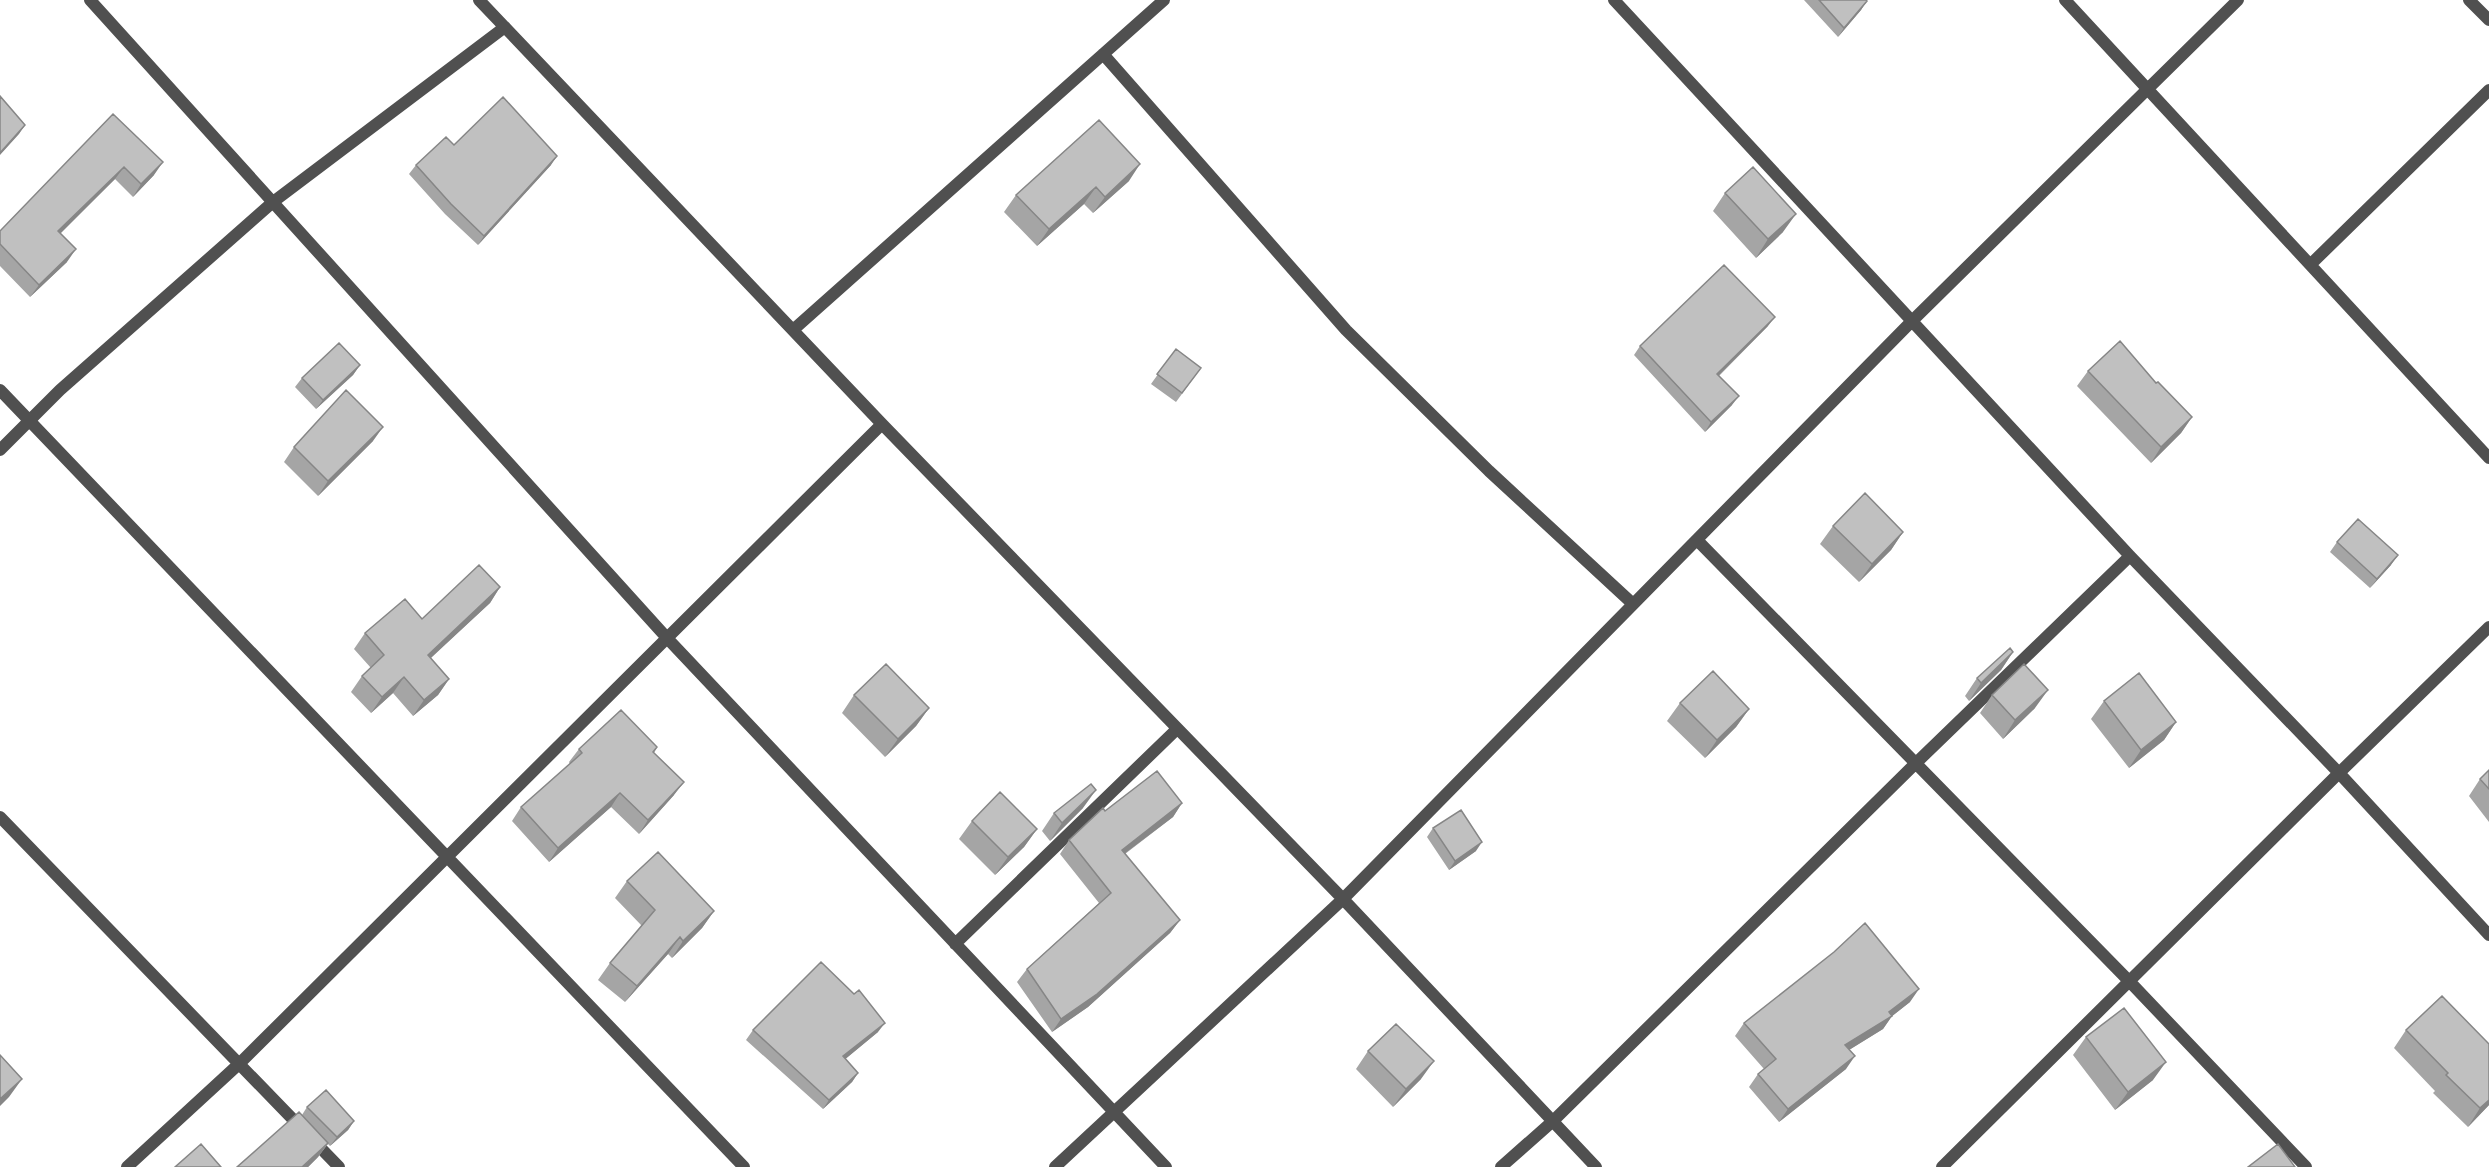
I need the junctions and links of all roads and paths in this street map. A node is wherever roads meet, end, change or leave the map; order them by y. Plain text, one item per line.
1 (90, 0) edge
2 (479, 0) edge
3 (1164, 0) edge
4 (1614, 0) edge
5 (2065, 0) edge
6 (2238, 0) edge
7 (2469, 0) edge
8 (2489, 20) edge
9 (505, 27) junction
10 (1103, 54) junction
11 (2149, 89) junction
12 (2489, 90) edge
13 (273, 202) junction
14 (2311, 264) junction
15 (1911, 322) junction
16 (793, 330) junction
17 (0, 390) edge
18 (29, 421) junction
19 (882, 424) junction
20 (0, 450) edge
21 (2489, 458) edge
22 (1697, 540) junction
23 (2130, 556) junction
24 (1633, 604) junction
25 (2489, 627) edge
26 (667, 638) junction
27 (1177, 729) junction
28 (1916, 762) junction
29 (2339, 773) junction
30 (0, 817) edge
31 (449, 857) junction
32 (1343, 899) junction
33 (2489, 935) edge
34 (955, 944) junction
35 (2130, 982) junction
36 (240, 1063) junction
37 (1114, 1111) junction
38 (1553, 1120) junction
39 (127, 1167) edge
40 (339, 1167) edge
41 (744, 1167) edge
42 (1055, 1167) edge
43 (1167, 1167) edge
44 (1501, 1167) edge
45 (1596, 1167) edge
46 (1942, 1167) edge
47 (2306, 1167) edge

1 - 13 street
2 - 9 street
3 - 10 street
4 - 15 street
5 - 11 street
6 - 11 street
7 - 8 street
9 - 13 street
9 - 16 street
10 - 16 street
10 - 24 street
11 - 14 street
11 - 15 street
12 - 14 street
13 - 18 street
13 - 26 street
14 - 21 street
15 - 22 street
15 - 23 street
16 - 19 street
17 - 18 street
18 - 20 street
18 - 31 street
19 - 26 street
19 - 27 street
22 - 24 street
22 - 28 street
23 - 28 street
23 - 29 street
24 - 32 street
25 - 29 street
26 - 31 street
26 - 34 street
27 - 32 street
27 - 34 street
28 - 35 street
28 - 38 street
29 - 33 street
29 - 35 street
30 - 36 street
31 - 36 street
31 - 41 street
32 - 37 street
32 - 38 street
34 - 37 street
35 - 46 street
35 - 47 street
36 - 39 street
36 - 40 street
37 - 42 street
37 - 43 street
38 - 44 street
38 - 45 street

